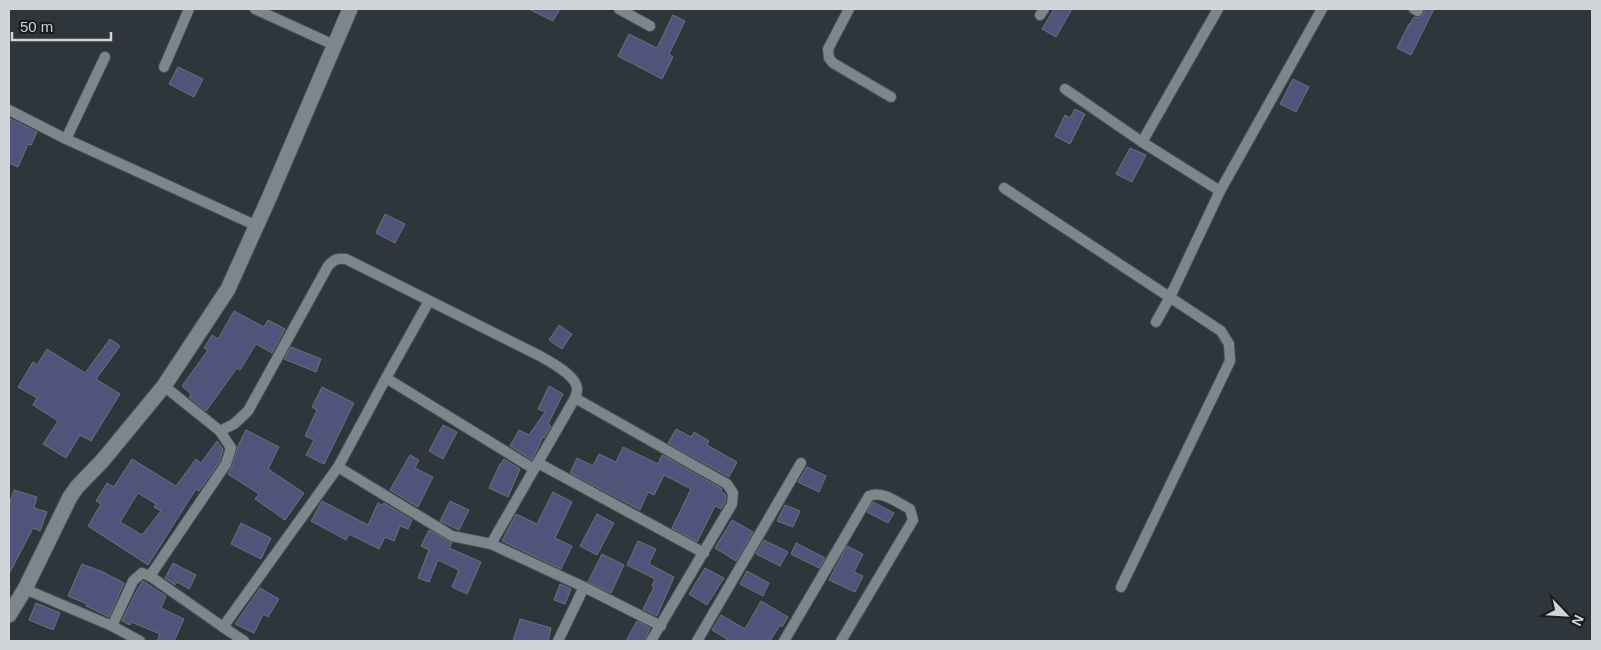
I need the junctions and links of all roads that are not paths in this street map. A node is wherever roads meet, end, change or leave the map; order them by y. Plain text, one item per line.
1 (189, 9) edge
2 (255, 9) edge
3 (350, 9) edge
4 (619, 9) edge
5 (849, 9) edge
6 (1218, 9) edge
7 (1322, 9) edge
8 (650, 26) dead end
9 (334, 45) junction
10 (105, 57) dead end
11 (164, 67) dead end
12 (1065, 89) dead end
13 (891, 97) dead end
14 (9, 110) edge
15 (66, 139) junction
16 (1142, 142) junction
17 (1004, 188) dead end
18 (1220, 191) junction
19 (257, 226) junction
20 (1170, 297) junction
21 (429, 301) junction
22 (1156, 322) dead end
23 (386, 378) junction
24 (164, 386) junction
25 (575, 398) junction
26 (220, 431) junction
27 (801, 463) dead end
28 (536, 466) junction
29 (338, 467) junction
30 (492, 544) junction
31 (704, 553) junction
32 (150, 576) junction
33 (584, 587) junction
34 (1121, 587) dead end
35 (25, 589) junction
36 (9, 615) edge
37 (112, 626) junction
38 (661, 626) junction
39 (223, 627) junction
40 (140, 641) edge
41 (244, 641) edge
42 (558, 641) edge
43 (651, 641) edge
44 (697, 641) edge
45 (784, 641) edge
46 (841, 641) edge

1 - 11 street
2 - 9 street
3 - 9 main road
4 - 8 street
5 - 13 street
6 - 16 street
7 - 18 street
9 - 19 main road
10 - 15 street
12 - 16 street
14 - 15 street
15 - 19 street
16 - 18 street
17 - 20 street
18 - 20 street
19 - 24 main road
20 - 22 street
20 - 34 street
21 - 23 street
21 - 25 street
21 - 26 street
23 - 28 street
23 - 29 street
24 - 26 street
24 - 35 main road
25 - 28 street
25 - 31 street
26 - 32 street
27 - 44 street
28 - 30 street
28 - 31 street
29 - 30 street
29 - 39 street
30 - 33 street
31 - 38 street
32 - 37 street
32 - 39 street
33 - 38 street
33 - 42 street
35 - 36 main road
35 - 37 street
37 - 40 street
38 - 43 street
39 - 41 street
45 - 46 street

